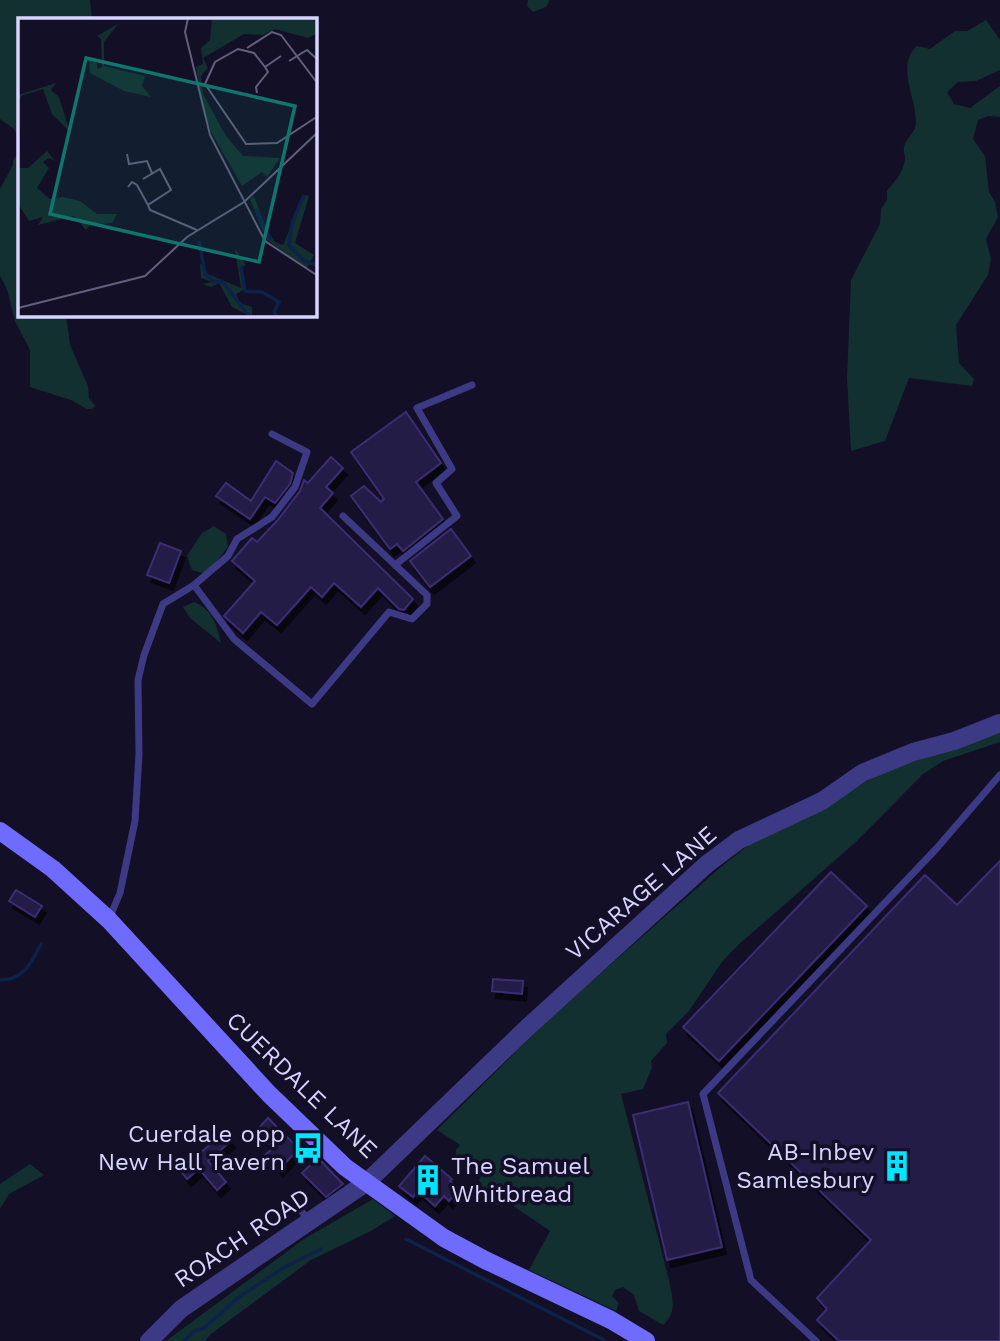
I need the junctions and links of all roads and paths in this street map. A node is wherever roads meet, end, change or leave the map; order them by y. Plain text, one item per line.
1 (472, 385) dead end
2 (281, 426) dead end
3 (343, 516) dead end
4 (395, 565) junction
5 (194, 585) junction
6 (1000, 723) edge
7 (1000, 775) edge
8 (0, 831) edge
9 (109, 920) junction
10 (367, 1182) junction
11 (294, 1203) dead end
12 (311, 1222) junction
13 (149, 1341) edge
14 (646, 1341) edge
15 (816, 1341) edge

1 - 4 lane
2 - 5 lane
3 - 4 lane
4 - 5 lane
5 - 9 lane
6 - 10 street, VICARAGE LANE
7 - 15 lane
8 - 9 main road, CUERDALE LANE
9 - 10 main road, CUERDALE LANE
10 - 12 street, ROACH ROAD
10 - 14 main road, CUERDALE LANE
11 - 12 lane
12 - 13 street, ROACH ROAD

